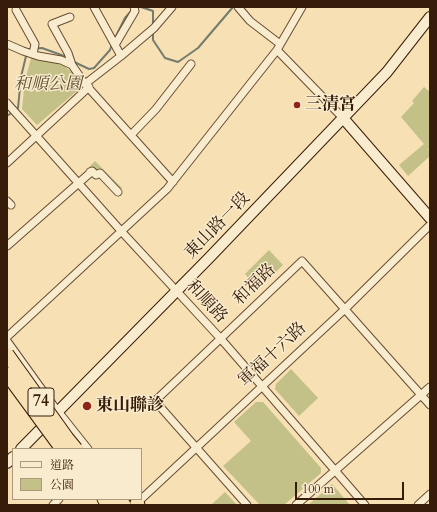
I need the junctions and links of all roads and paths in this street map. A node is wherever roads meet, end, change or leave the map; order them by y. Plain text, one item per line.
1 (94, 7) edge
2 (172, 7) edge
3 (238, 7) edge
4 (302, 7) edge
5 (135, 9) edge
6 (16, 10) dead end
7 (70, 17) dead end
8 (430, 17) edge
9 (114, 42) junction
10 (7, 44) edge
11 (278, 47) junction
12 (33, 54) junction
13 (121, 56) junction
14 (71, 63) junction
15 (192, 64) dead end
16 (87, 85) junction
17 (9, 105) edge
18 (343, 118) junction
19 (132, 134) junction
20 (36, 135) junction
21 (7, 163) edge
22 (173, 182) junction
23 (78, 183) junction
24 (118, 192) dead end
25 (430, 218) edge
26 (430, 225) edge
27 (122, 232) junction
28 (7, 246) edge
29 (177, 292) junction
30 (345, 308) junction
31 (7, 337) edge
32 (221, 339) junction
33 (7, 341) edge
34 (7, 354) edge
35 (7, 374) edge
36 (7, 383) edge
37 (7, 387) edge
38 (262, 387) junction
39 (430, 387) edge
40 (421, 394) junction
41 (430, 405) edge
42 (59, 412) junction
43 (44, 431) junction
44 (22, 448) edge
45 (55, 448) edge
46 (61, 448) edge
47 (75, 448) edge
48 (87, 448) edge
49 (196, 448) junction
50 (335, 471) junction
51 (430, 494) edge
52 (142, 498) edge
53 (122, 500) edge
54 (135, 504) edge
55 (247, 505) edge
56 (296, 505) edge
57 (365, 505) edge
58 (418, 505) edge

1 - 9 street
2 - 13 street
3 - 11 street
4 - 11 street
5 - 9 street
6 - 12 street
7 - 14 street
8 - 18 main road, 東山路一段
9 - 13 street
10 - 12 street
11 - 18 street
11 - 22 street
12 - 14 street
13 - 16 street
14 - 16 street
15 - 19 street
16 - 19 street
16 - 20 street
17 - 20 street, 和順路
18 - 25 main road
18 - 29 main road, 東山路一段
19 - 22 street
20 - 21 street
20 - 23 street, 和順路
22 - 27 street
23 - 24 street
23 - 27 street, 和順路
23 - 28 street
26 - 30 street, 軍福十六路
27 - 29 street, 和順路
27 - 31 street
29 - 32 street, 和順路
29 - 42 main road, 東山路一段
30 - 32 street, 和福路
30 - 38 street, 軍福十六路
30 - 40 street, 和福路
32 - 38 street, 和順路
32 - 49 street, 和福路
33 - 42 street
34 - 47 highway, 74, bridge
35 - 43 highway, 74, bridge
36 - 43 street
37 - 43 highway, 74, bridge
38 - 49 street, 軍福十六路
38 - 50 street, 和順路
39 - 40 street
40 - 41 street, 和福路
40 - 50 street
42 - 43 main road, 東山路一段
42 - 48 street
43 - 44 main road, 東山路一段
43 - 45 street
43 - 46 highway, 74, bridge
49 - 52 street, 軍福十六路
49 - 55 street, 和福路
50 - 56 street
50 - 57 street, 和順路
51 - 58 street
53 - 54 highway

